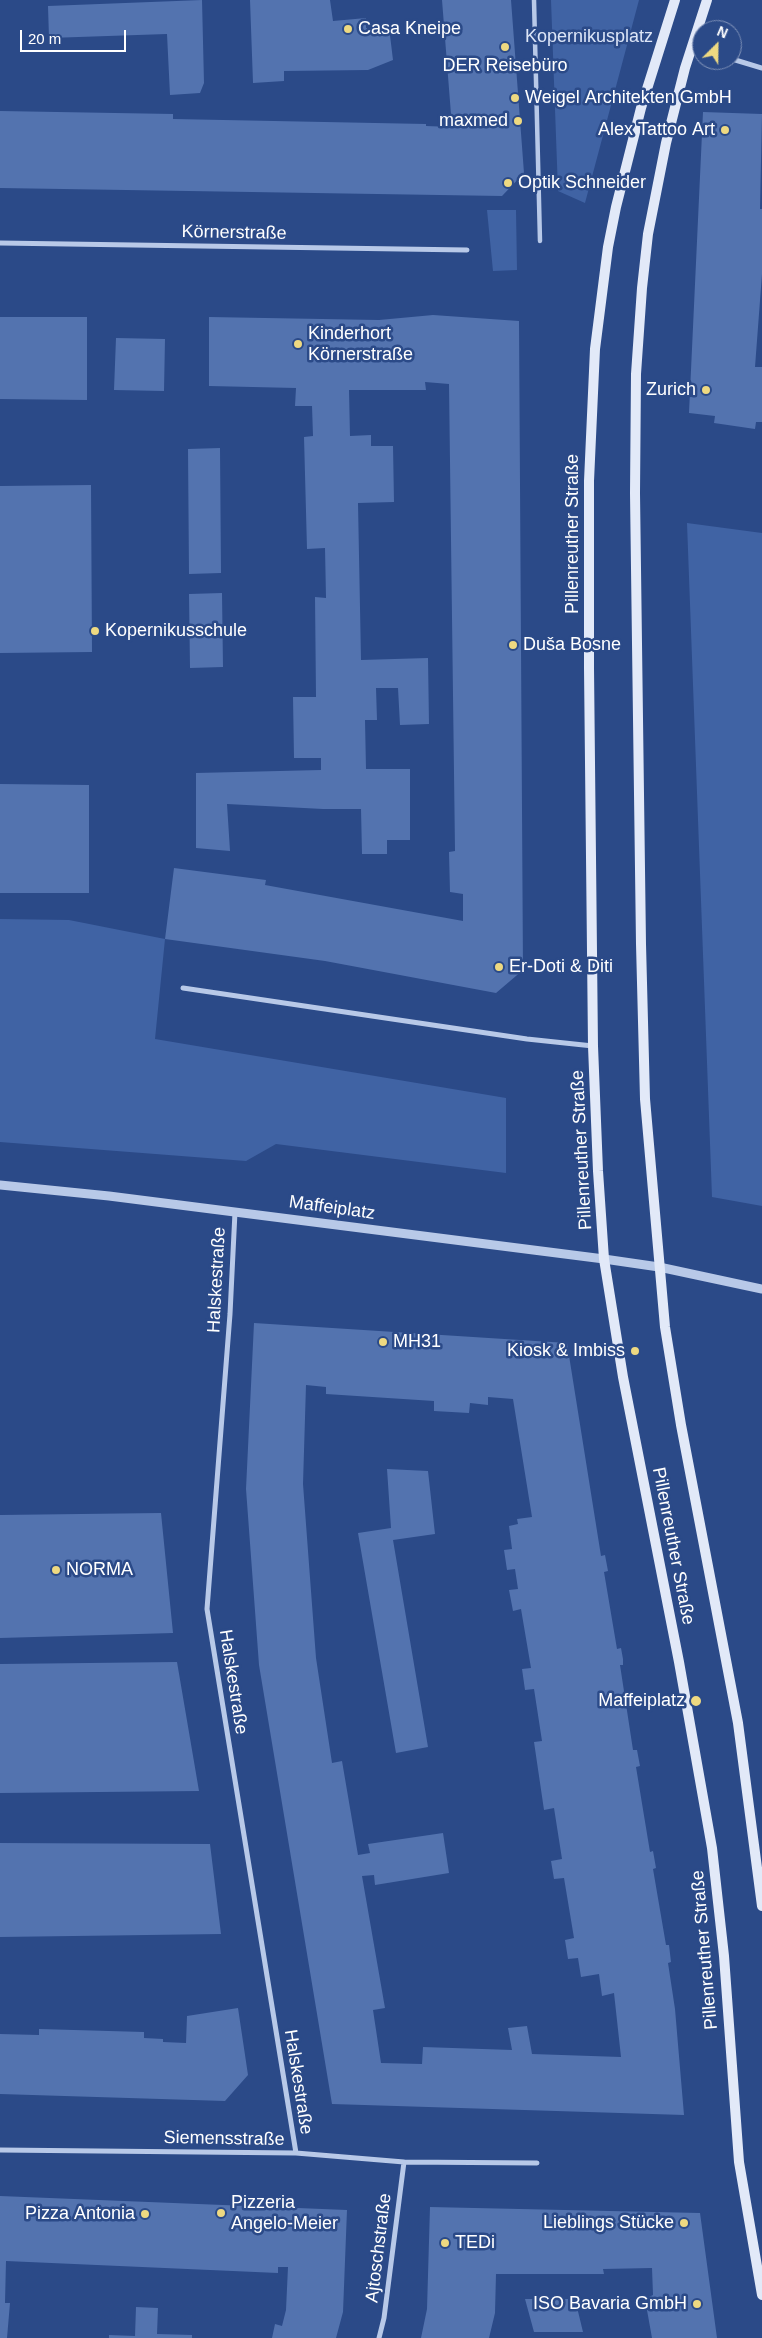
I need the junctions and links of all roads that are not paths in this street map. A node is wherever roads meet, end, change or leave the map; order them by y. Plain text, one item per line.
1 (534, 0) edge
2 (675, 0) edge
3 (706, 0) edge
4 (702, 20) edge
5 (692, 59) edge
6 (742, 62) edge
7 (762, 68) edge
8 (540, 241) dead end
9 (0, 243) edge
10 (467, 250) dead end
11 (183, 988) dead end
12 (593, 1046) junction
13 (0, 1185) edge
14 (235, 1211) junction
15 (604, 1259) junction
16 (659, 1267) junction
17 (762, 1289) edge
18 (762, 1906) edge
19 (0, 2150) edge
20 (296, 2153) junction
21 (404, 2162) junction
22 (537, 2163) dead end
23 (762, 2295) edge
24 (379, 2338) edge

1 - 8 street
2 - 12 main road, Pillenreuther Straße
3 - 4 main road, Pillenreuther Straße
5 - 16 main road, Pillenreuther Straße
6 - 7 street
9 - 10 street, Körnerstraße
11 - 12 street
12 - 15 main road, Pillenreuther Straße
13 - 14 street, Maffeiplatz
14 - 15 street, Maffeiplatz
14 - 20 street, Halskestraße
15 - 16 street, Maffeiplatz
15 - 23 main road, Pillenreuther Straße
16 - 17 street, Maffeiplatz
16 - 18 main road, Pillenreuther Straße
19 - 20 street, Siemensstraße
20 - 21 street, Siemensstraße
21 - 22 street, Siemensstraße
21 - 24 street, Ajtoschstraße

